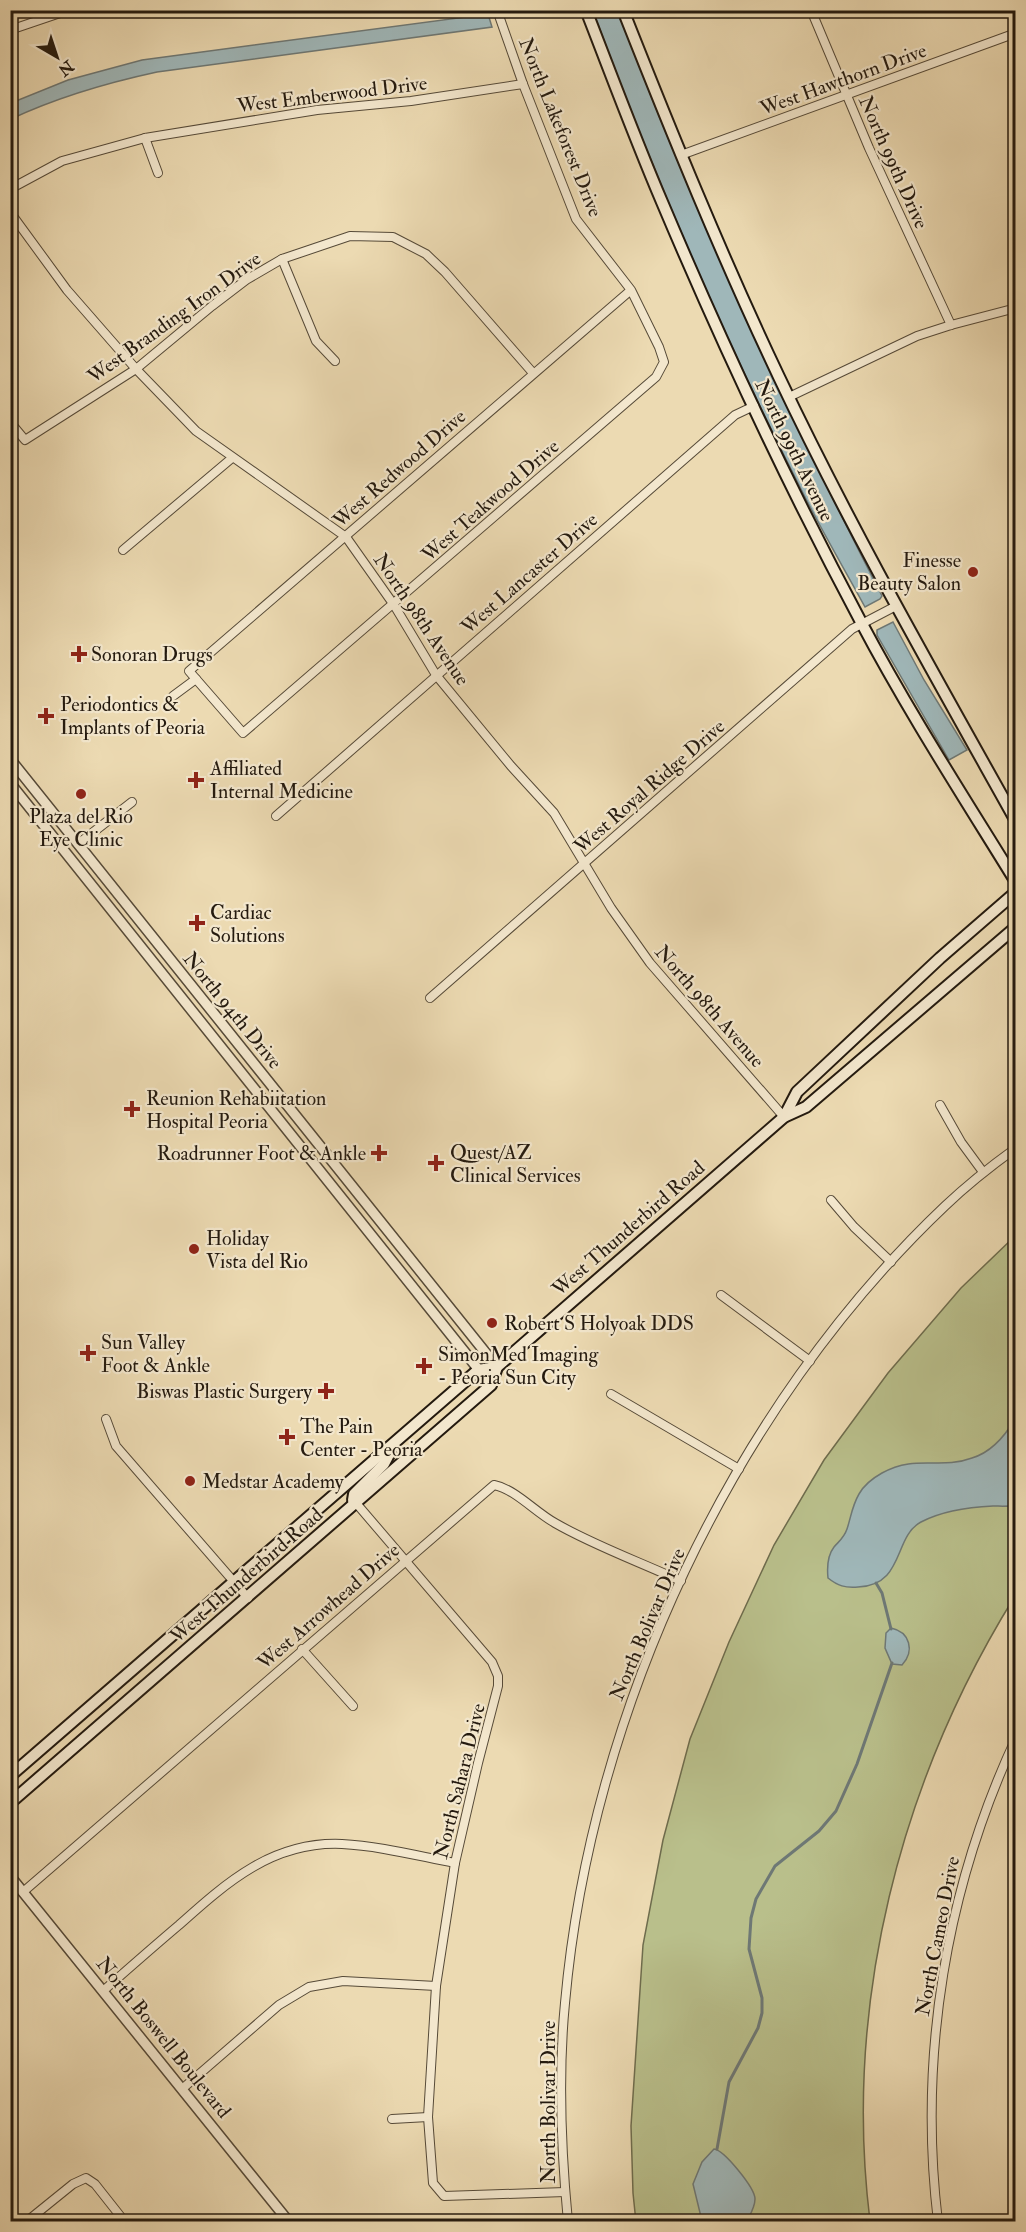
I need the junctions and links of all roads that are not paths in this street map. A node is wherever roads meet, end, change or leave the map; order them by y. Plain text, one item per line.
1 (69, 10) edge
2 (497, 10) edge
3 (586, 10) edge
4 (623, 10) edge
5 (811, 10) edge
6 (10, 30) edge
7 (1016, 33) edge
8 (523, 84) junction
9 (846, 94) junction
10 (145, 138) junction
11 (681, 155) junction
12 (158, 173) dead end
13 (10, 189) edge
14 (10, 212) edge
15 (282, 259) junction
16 (631, 290) junction
17 (1016, 308) edge
18 (951, 325) junction
19 (335, 361) dead end
20 (136, 369) junction
21 (533, 374) junction
22 (656, 377) joint
23 (789, 397) junction
24 (754, 406) junction
25 (10, 422) edge
26 (232, 458) junction
27 (345, 537) junction
28 (123, 549) dead end
29 (394, 605) junction
30 (896, 606) junction
31 (862, 624) junction
32 (189, 671) joint
33 (436, 675) junction
34 (196, 679) junction
35 (173, 696) dead end
36 (10, 759) edge
37 (10, 783) edge
38 (132, 802) dead end
39 (276, 816) dead end
40 (1016, 820) edge
41 (78, 844) junction
42 (67, 854) junction
43 (585, 864) junction
44 (1016, 882) edge
45 (1016, 892) edge
46 (128, 907) junction
47 (116, 915) junction
48 (1016, 927) edge
49 (430, 998) dead end
50 (247, 1056) junction
51 (235, 1065) junction
52 (286, 1104) junction
53 (940, 1105) dead end
54 (274, 1115) junction
55 (784, 1117) junction
56 (1016, 1148) edge
57 (983, 1173) junction
58 (831, 1200) dead end
59 (411, 1262) junction
60 (891, 1262) junction
61 (399, 1271) junction
62 (721, 1295) dead end
63 (447, 1307) junction
64 (436, 1316) junction
65 (810, 1361) junction
66 (497, 1367) junction
67 (478, 1370) junction
68 (490, 1385) junction
69 (611, 1394) dead end
70 (106, 1419) dead end
71 (397, 1441) junction
72 (739, 1469) junction
73 (356, 1503) junction
74 (405, 1561) junction
75 (233, 1581) junction
76 (681, 1581) junction
77 (248, 1598) junction
78 (302, 1649) junction
79 (352, 1706) dead end
80 (1016, 1738) edge
81 (10, 1776) edge
82 (10, 1803) edge
83 (455, 1863) junction
84 (10, 1876) edge
85 (23, 1892) junction
86 (436, 1986) junction
87 (103, 1991) junction
88 (182, 2088) junction
89 (428, 2117) junction
90 (392, 2119) dead end
91 (565, 2192) junction
92 (26, 2222) edge
93 (125, 2222) edge
94 (289, 2222) edge
95 (568, 2222) edge
96 (939, 2222) edge

1 - 6 street
2 - 8 street, North Lakeforest Drive
3 - 24 main road, North 99th Avenue
4 - 11 main road, North 99th Avenue
5 - 9 street, North 99th Drive
7 - 9 street, West Hawthorn Drive
8 - 10 street, West Emberwood Drive
8 - 16 street, North Lakeforest Drive
9 - 11 street, West Hawthorn Drive
9 - 18 street, North 99th Drive
10 - 12 street
10 - 13 street, West Emberwood Drive
11 - 23 main road, North 99th Avenue
14 - 20 street, North 98th Avenue
15 - 19 street
15 - 20 street, West Branding Iron Drive
15 - 21 street, West Branding Iron Drive
16 - 21 street, West Redwood Drive
16 - 22 street, North Lakeforest Drive
17 - 18 street
18 - 23 street
20 - 25 street, West Branding Iron Drive
20 - 26 street, North 98th Avenue
21 - 27 street, West Redwood Drive
22 - 29 street, West Teakwood Drive
23 - 30 main road, North 99th Avenue
24 - 31 main road, North 99th Avenue
24 - 33 street, West Lancaster Drive
26 - 27 street, North 98th Avenue
26 - 28 street
27 - 29 street, North 98th Avenue
27 - 32 street, West Redwood Drive
29 - 33 street, North 98th Avenue
29 - 34 street, West Teakwood Drive
30 - 31 street, West Royal Ridge Drive
30 - 40 main road, North 99th Avenue
31 - 43 street, West Royal Ridge Drive
31 - 44 main road, North 99th Avenue
32 - 34 street, West Teakwood Drive
33 - 39 street, West Lancaster Drive
33 - 43 street, North 98th Avenue
34 - 35 street
36 - 41 street, North 94th Drive
37 - 42 street, North 94th Drive
38 - 41 street
41 - 42 street
41 - 46 street, North 94th Drive
42 - 47 street, North 94th Drive
43 - 49 street, West Royal Ridge Drive
43 - 55 street, North 98th Avenue
45 - 55 main road, West Thunderbird Road
46 - 47 street
46 - 50 street, North 94th Drive
47 - 51 street, North 94th Drive
48 - 55 main road, West Thunderbird Road
50 - 51 street
50 - 52 street, North 94th Drive
51 - 54 street, North 94th Drive
52 - 54 street
52 - 59 street, North 94th Drive
53 - 57 street
54 - 61 street, North 94th Drive
55 - 66 main road, West Thunderbird Road
56 - 57 street, North Bolivar Drive
57 - 60 street, North Bolivar Drive
58 - 60 street
59 - 61 street
59 - 63 street, North 94th Drive
60 - 65 street, North Bolivar Drive
61 - 64 street, North 94th Drive
62 - 65 street
63 - 64 street
63 - 66 street, North 94th Drive
64 - 67 street, North 94th Drive
65 - 72 street, North Bolivar Drive
66 - 67 main road
66 - 68 main road, West Thunderbird Road
67 - 68 street, North 94th Drive
67 - 71 main road, West Thunderbird Road
68 - 73 main road, West Thunderbird Road
69 - 72 street
70 - 75 street
71 - 73 main road
71 - 75 main road, West Thunderbird Road
72 - 76 street, North Bolivar Drive
73 - 74 street, North Sahara Drive
73 - 77 main road, West Thunderbird Road
74 - 76 street, West Arrowhead Drive
74 - 78 street, West Arrowhead Drive
74 - 83 street, North Sahara Drive
75 - 77 street
75 - 81 main road, West Thunderbird Road
76 - 91 street, North Bolivar Drive
77 - 82 main road, West Thunderbird Road
78 - 79 street
78 - 85 street, West Arrowhead Drive
80 - 96 street, North Cameo Drive
83 - 86 street, North Sahara Drive
83 - 87 street
84 - 85 street, North Boswell Boulevard
85 - 87 street, North Boswell Boulevard
86 - 88 street
86 - 89 street, North Sahara Drive
87 - 88 street, North Boswell Boulevard
88 - 94 street, North Boswell Boulevard
89 - 90 street
89 - 91 street, North Sahara Drive
91 - 95 street, North Bolivar Drive
92 - 93 street

